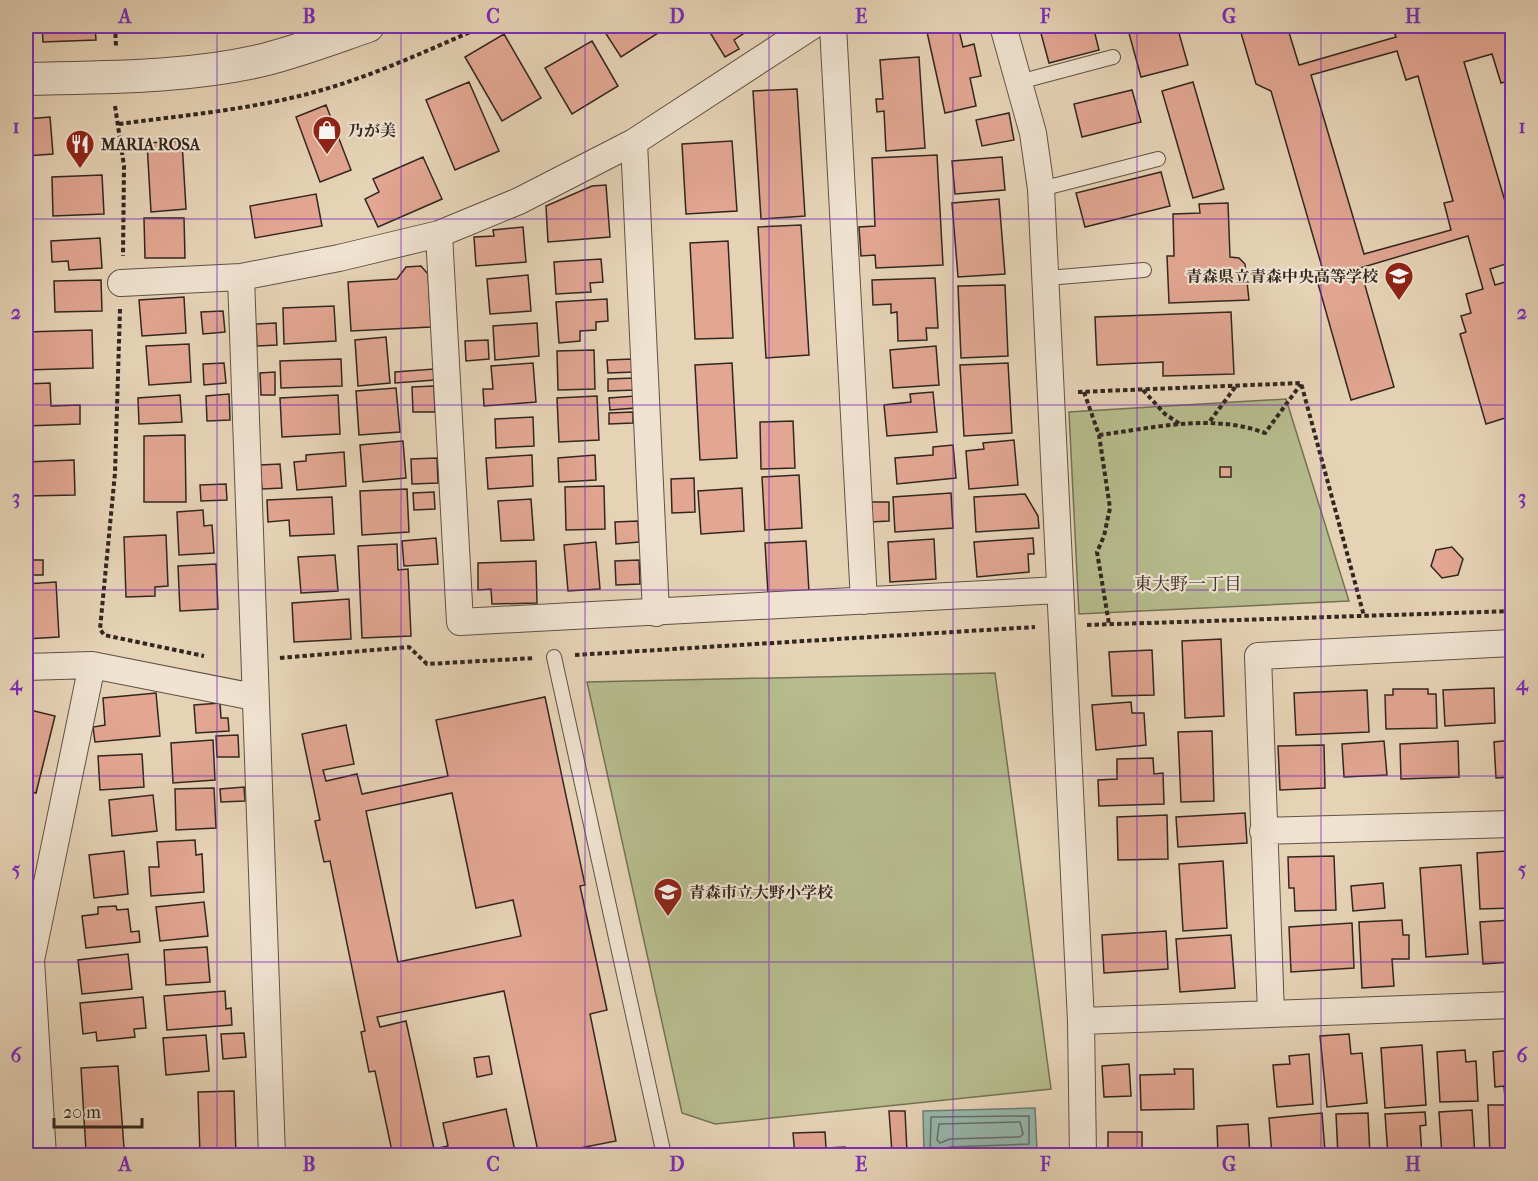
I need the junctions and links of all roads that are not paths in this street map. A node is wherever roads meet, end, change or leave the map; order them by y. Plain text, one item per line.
1 (368, 26) edge
2 (812, 26) edge
3 (833, 26) edge
4 (1003, 26) edge
5 (1113, 57) dead end
6 (26, 79) edge
7 (1019, 82) junction
8 (634, 142) junction
9 (1158, 159) dead end
10 (1041, 189) junction
11 (439, 234) junction
12 (1144, 270) dead end
13 (241, 277) junction
14 (1047, 278) junction
15 (121, 283) road end
16 (1059, 590) junction
17 (864, 601) junction
18 (656, 613) junction
19 (1512, 642) edge
20 (554, 657) road end
21 (92, 665) junction
22 (26, 667) edge
23 (254, 697) junction
24 (1512, 824) edge
25 (1263, 831) junction
26 (1512, 1005) edge
27 (1271, 1014) junction
28 (1081, 1021) junction
29 (43, 1155) edge
30 (272, 1155) edge
31 (661, 1155) edge
32 (1083, 1155) edge

1 - 6 street
2 - 8 street
3 - 17 street
4 - 7 street
5 - 7 lane
7 - 10 street
8 - 11 street
8 - 18 street
9 - 10 lane
10 - 14 street
11 - 13 street
11 - 18 street
12 - 14 lane
13 - 15 street
13 - 23 street
14 - 16 street
16 - 17 street
16 - 28 street
17 - 18 street
19 - 25 street
20 - 31 lane
21 - 22 street
21 - 23 street
21 - 29 street
23 - 30 street
24 - 25 street
25 - 27 street
26 - 27 street
27 - 28 street
28 - 32 street

